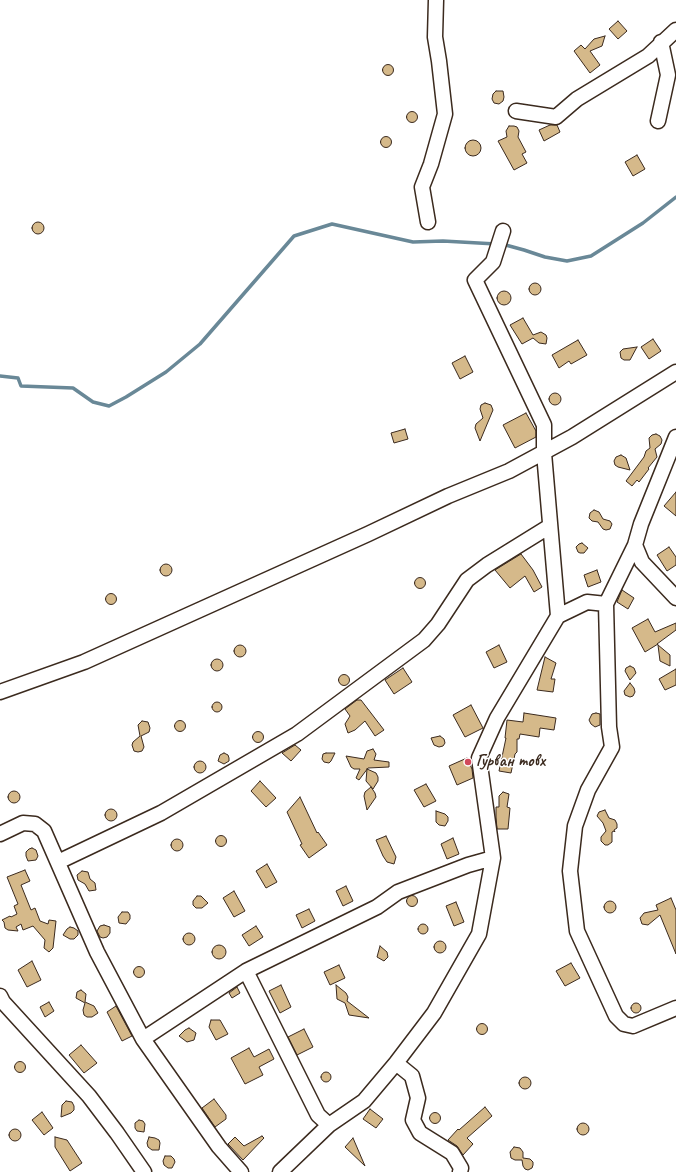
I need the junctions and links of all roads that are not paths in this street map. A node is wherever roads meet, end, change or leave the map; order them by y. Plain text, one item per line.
1 (436, 0) edge
2 (676, 30) edge
3 (661, 42) junction
4 (516, 111) dead end
5 (658, 121) dead end
6 (428, 222) dead end
7 (501, 239) dead end
8 (676, 372) edge
9 (676, 437) edge
10 (544, 453) junction
11 (550, 526) junction
12 (635, 545) junction
13 (676, 598) edge
14 (606, 604) junction
15 (558, 616) junction
16 (0, 692) edge
17 (0, 834) edge
18 (493, 858) junction
19 (58, 862) junction
20 (246, 971) junction
21 (0, 996) edge
22 (676, 1008) edge
23 (143, 1038) junction
24 (396, 1063) junction
25 (329, 1125) junction
26 (144, 1172) edge
27 (241, 1172) edge
28 (280, 1172) edge
29 (460, 1172) edge

1 - 6 street
2 - 3 street
3 - 4 street
3 - 5 street
7 - 10 street
8 - 10 street
9 - 12 street
10 - 11 street
10 - 16 street
11 - 15 street
11 - 19 street
12 - 13 street
12 - 14 street
14 - 15 street
14 - 22 street
15 - 18 street
17 - 19 street
18 - 20 street
18 - 24 street
19 - 23 street
20 - 23 street
20 - 25 street
21 - 26 street
23 - 27 street
24 - 25 street
24 - 29 street
25 - 28 street

